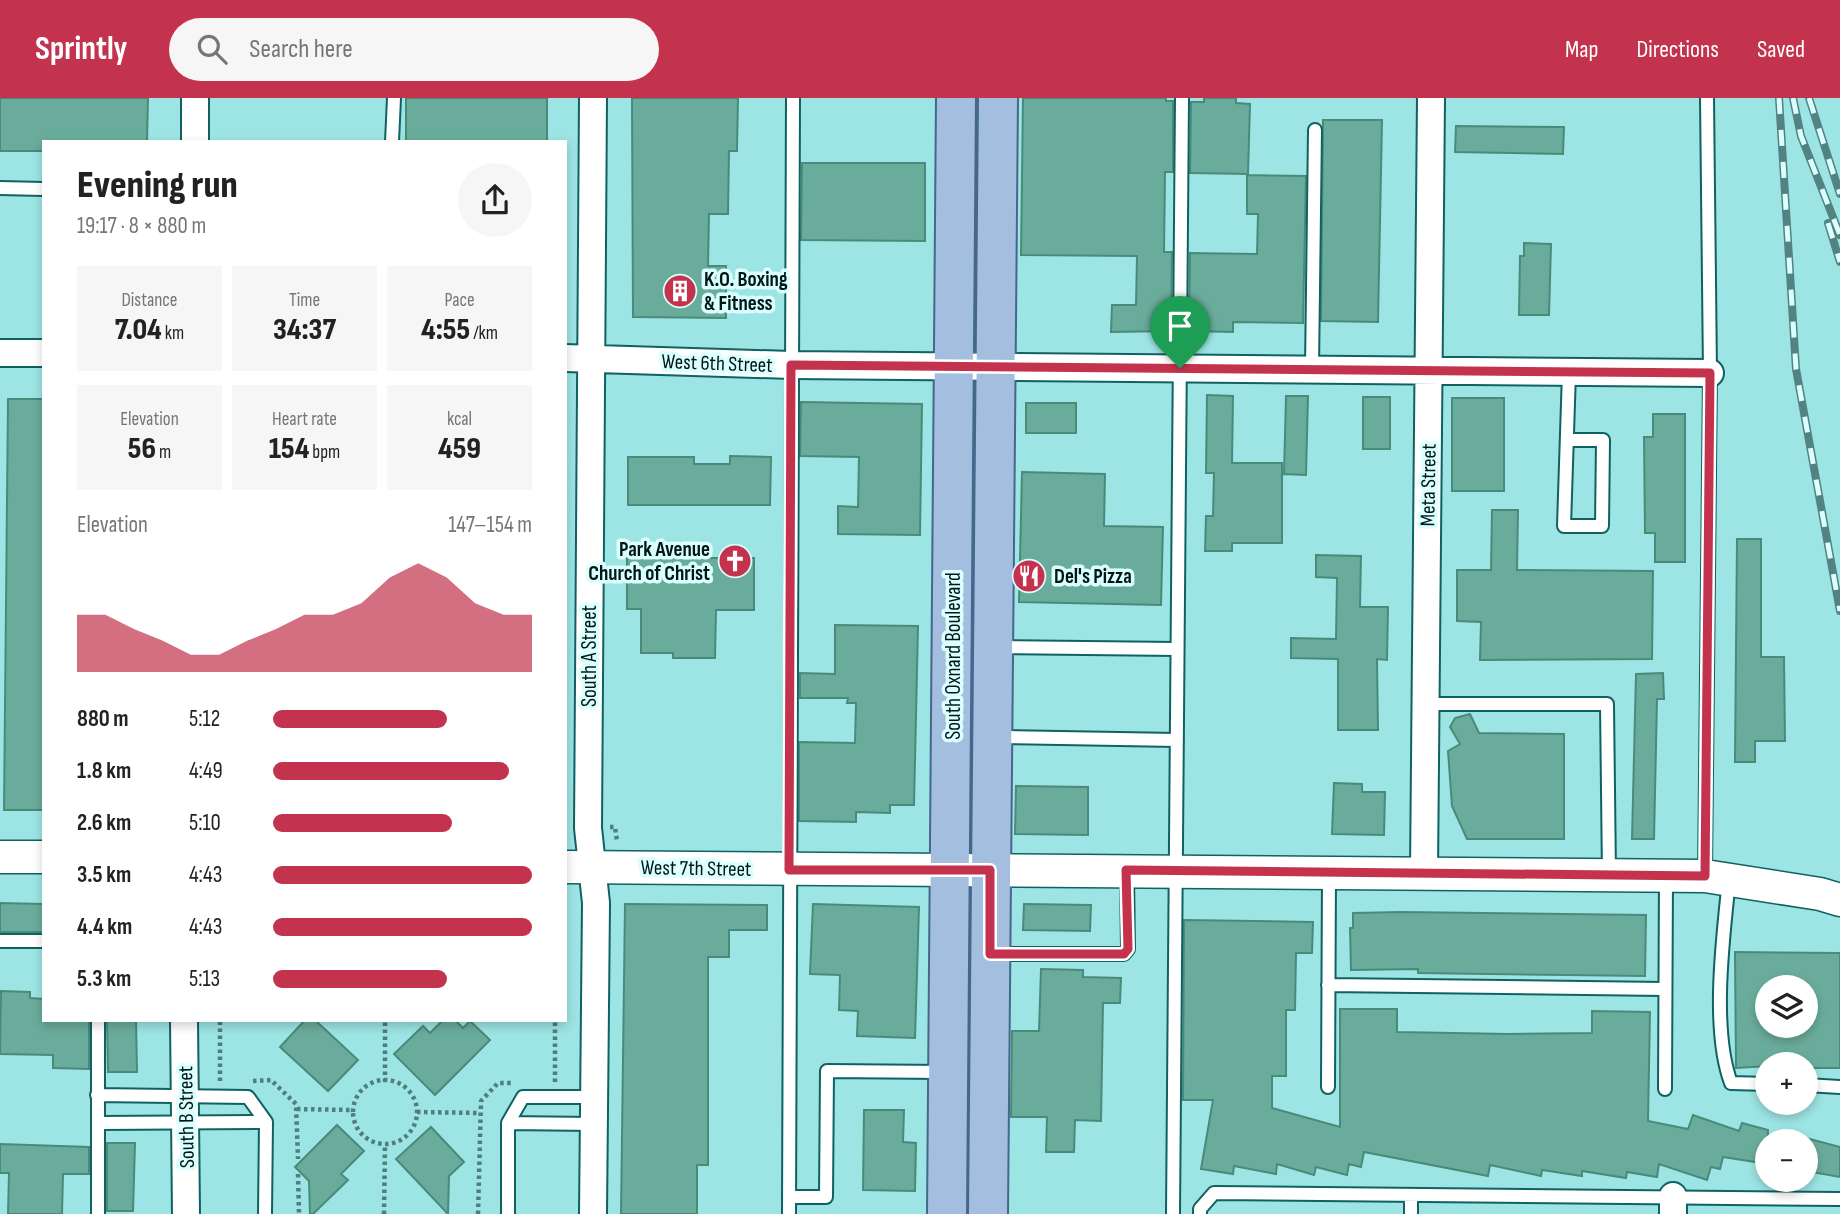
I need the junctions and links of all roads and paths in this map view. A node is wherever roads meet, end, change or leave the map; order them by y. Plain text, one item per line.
1 (195, 98) edge
2 (394, 98) edge
3 (593, 98) edge
4 (793, 98) edge
5 (956, 98) edge
6 (998, 98) edge
7 (1182, 98) edge
8 (1431, 98) edge
9 (1707, 98) edge
10 (1315, 130) dead end
11 (195, 140) edge
12 (392, 140) edge
13 (0, 188) edge
14 (42, 188) edge
15 (0, 353) edge
16 (42, 353) edge
17 (578, 358) edge
18 (791, 365) junction
19 (953, 367) junction
20 (996, 367) junction
21 (1180, 368) junction
22 (1312, 369) junction
23 (1429, 370) junction
24 (1570, 372) junction
25 (1710, 373) junction
26 (1567, 440) junction
27 (993, 647) junction
28 (1177, 649) junction
29 (1426, 704) junction
30 (992, 737) junction
31 (1177, 740) junction
32 (0, 857) edge
33 (42, 857) edge
34 (579, 867) edge
35 (789, 870) junction
36 (953, 870) junction
37 (990, 870) junction
38 (1126, 870) junction
39 (1176, 870) junction
40 (1329, 871) junction
41 (1424, 872) junction
42 (1609, 875) junction
43 (1666, 876) junction
44 (1717, 878) junction
45 (1840, 900) edge
46 (0, 941) edge
47 (42, 941) edge
48 (990, 954) junction
49 (1328, 985) junction
50 (1665, 989) junction
51 (98, 1022) edge
52 (184, 1022) edge
53 (385, 1022) edge
54 (555, 1022) edge
55 (949, 1072) junction
56 (385, 1082) junction
57 (544, 1082) dead end
58 (521, 1083) dead end
59 (1755, 1084) edge
60 (1818, 1086) edge
61 (1328, 1087) dead end
62 (1840, 1087) edge
63 (1665, 1089) dead end
64 (186, 1094) junction
65 (97, 1095) junction
66 (594, 1097) junction
67 (297, 1109) dead end
68 (352, 1110) junction
69 (417, 1112) junction
70 (480, 1114) junction
71 (266, 1122) junction
72 (98, 1123) junction
73 (186, 1123) junction
74 (509, 1123) junction
75 (594, 1124) junction
76 (385, 1145) junction
77 (298, 1174) dead end
78 (1411, 1195) junction
79 (789, 1197) junction
80 (1840, 1199) edge
81 (1673, 1205) edge
82 (98, 1214) edge
83 (186, 1214) edge
84 (265, 1214) edge
85 (299, 1214) edge
86 (384, 1214) edge
87 (478, 1214) edge
88 (508, 1214) edge
89 (593, 1214) edge
90 (789, 1214) edge
91 (947, 1214) edge
92 (988, 1214) edge
93 (1173, 1214) edge
94 (1200, 1214) edge
95 (1411, 1214) edge

1 - 11 street
2 - 12 lane
3 - 17 street, South A Street
4 - 18 lane
5 - 19 main road, South Oxnard Boulevard
6 - 20 main road, South Oxnard Boulevard
7 - 21 lane
8 - 23 street, Meta Street
9 - 25 lane
10 - 22 lane
13 - 14 lane
15 - 16 street
17 - 18 street, West 6th Street
17 - 34 street, South A Street
18 - 19 street, West 6th Street
18 - 35 lane
19 - 20 street, West 6th Street
19 - 36 main road, South Oxnard Boulevard
20 - 21 street, West 6th Street
20 - 27 main road, South Oxnard Boulevard
21 - 22 street, West 6th Street
21 - 28 lane
22 - 23 street, West 6th Street
23 - 24 street, West 6th Street
23 - 29 street, Meta Street
24 - 25 street, West 6th Street
24 - 26 lane
25 - 44 lane
26 - 26 lane
27 - 28 lane
27 - 30 main road, South Oxnard Boulevard
28 - 31 lane
29 - 41 street, Meta Street
29 - 42 lane
30 - 31 lane
30 - 37 main road, South Oxnard Boulevard
31 - 39 lane
32 - 33 street
34 - 35 street, West 7th Street
34 - 66 street, South A Street
35 - 36 street, West 7th Street
35 - 79 lane
36 - 37 street, West 7th Street
36 - 55 main road, South Oxnard Boulevard
37 - 38 street, West 7th Street
37 - 48 main road, South Oxnard Boulevard
38 - 39 street, West 7th Street
38 - 48 lane
39 - 40 street, West 7th Street
39 - 93 lane
40 - 41 street, West 7th Street
40 - 49 lane
41 - 42 street, West 7th Street
42 - 43 street, West 7th Street
43 - 44 street, West 7th Street
43 - 50 lane
44 - 45 street, West 7th Street
44 - 59 lane
46 - 47 lane
48 - 92 main road, South Oxnard Boulevard
49 - 50 lane
49 - 61 lane
50 - 63 lane
51 - 65 lane
52 - 64 street, South B Street
53 - 56 path
54 - 57 path
55 - 79 lane
55 - 91 main road, South Oxnard Boulevard
56 - 68 path
56 - 69 path
58 - 70 path
60 - 62 lane
64 - 65 lane
64 - 71 lane
64 - 73 street, South B Street
65 - 72 lane
66 - 74 lane
66 - 75 street, South A Street
67 - 68 path
68 - 76 path
69 - 70 path
69 - 76 path
70 - 87 path
71 - 73 lane
71 - 84 lane
72 - 73 lane
72 - 82 lane
73 - 83 street, South B Street
74 - 75 lane
74 - 88 lane
75 - 89 street, South A Street
76 - 86 path
77 - 85 path
78 - 81 lane
78 - 94 lane
78 - 95 lane
79 - 90 lane
80 - 81 lane

